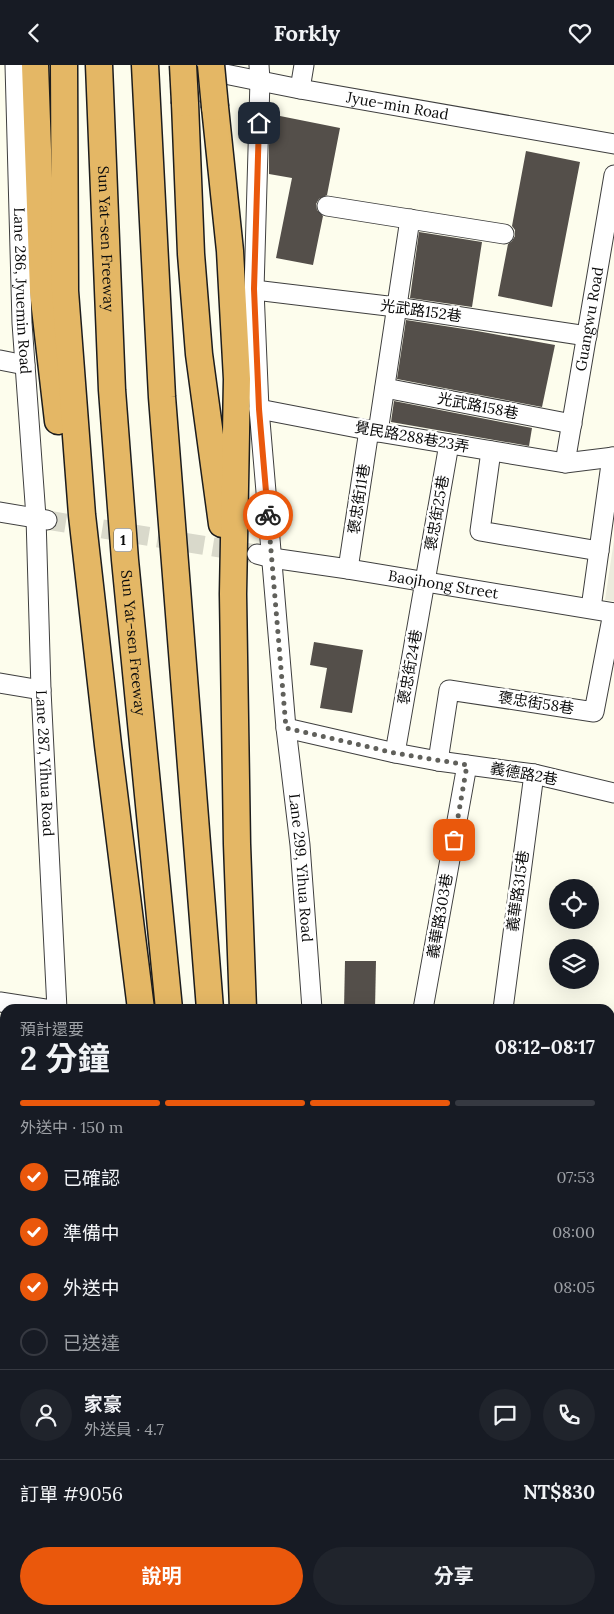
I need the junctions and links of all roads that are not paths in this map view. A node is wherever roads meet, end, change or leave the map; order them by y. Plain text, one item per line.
1 (14, 65) edge
2 (145, 65) edge
3 (182, 65) edge
4 (211, 65) edge
5 (304, 65) edge
6 (36, 72) edge
7 (259, 73) edge
8 (65, 74) edge
9 (99, 77) edge
10 (300, 89) junction
11 (614, 144) edge
12 (614, 175) edge
13 (327, 206) dead end
14 (410, 219) junction
15 (504, 235) dead end
16 (254, 289) junction
17 (396, 307) junction
18 (587, 336) junction
19 (0, 360) edge
20 (25, 365) junction
21 (385, 388) junction
22 (259, 409) junction
23 (572, 424) junction
24 (373, 431) junction
25 (449, 444) junction
26 (490, 451) junction
27 (613, 457) edge
28 (565, 463) junction
29 (0, 512) edge
30 (82, 515) junction
31 (42, 518) junction
32 (599, 551) junction
33 (264, 556) junction
34 (348, 569) junction
35 (425, 581) junction
36 (233, 594) junction
37 (591, 609) junction
38 (613, 613) edge
39 (0, 683) edge
40 (41, 690) junction
41 (286, 728) junction
42 (395, 753) junction
43 (438, 761) junction
44 (467, 765) junction
45 (534, 774) junction
46 (614, 793) edge
47 (168, 999) edge
48 (209, 1000) edge
49 (243, 1001) edge
50 (0, 1002) edge
51 (13, 1004) edge
52 (57, 1004) edge
53 (141, 1004) edge
54 (312, 1004) edge
55 (424, 1004) edge
56 (503, 1004) edge

1 - 20 street, Lane 286, Jyuemin Road
2 - 48 highway
3 - 7 street, Jyue-min Road
3 - 36 highway, bridge
4 - 36 highway, bridge
5 - 10 street
6 - 30 highway
7 - 10 street, Jyue-min Road
7 - 16 street, Lane 299, Yihua Road
8 - 30 highway
9 - 47 highway, Sun Yat-sen Freeway / 1
10 - 11 street, Jyue-min Road
12 - 18 street, Guangwu Road
13 - 14 street
14 - 15 street
14 - 17 street, 褒忠街11巷
16 - 17 street, 光武路152巷
16 - 22 street, Lane 299, Yihua Road
17 - 18 street, 光武路152巷
17 - 21 street, 褒忠街11巷
18 - 23 street, Guangwu Road
19 - 20 street
20 - 31 street, Lane 286, Jyuemin Road
21 - 23 street, 光武路158巷
21 - 24 street, 褒忠街11巷
22 - 24 street, 覺民路288巷23弄
22 - 33 street, Lane 299, Yihua Road
23 - 28 street, Guangwu Road
24 - 25 street, 覺民路288巷23弄
24 - 34 street, 褒忠街11巷
25 - 26 street, 覺民路288巷23弄
25 - 35 street, 褒忠街25巷
26 - 28 street, 覺民路288巷23弄
26 - 32 street
27 - 28 street, 覺民路288巷23弄
27 - 32 street
29 - 31 street
30 - 53 highway
31 - 40 street, Lane 287, Yihua Road
32 - 37 street
33 - 34 street, Baojhong Street
33 - 41 street, Lane 299, Yihua Road
34 - 35 street, Baojhong Street
35 - 37 street, Baojhong Street
35 - 42 street, 褒忠街24巷
36 - 49 highway
37 - 38 street, Baojhong Street
38 - 43 street, 褒忠街58巷
39 - 40 street
40 - 52 street, Lane 287, Yihua Road
41 - 42 street, 義德路2巷
41 - 54 street, Lane 299, Yihua Road
42 - 43 street, 義德路2巷
43 - 44 street, 義德路2巷
44 - 45 street, 義德路2巷
44 - 55 street, 義華路303巷
45 - 46 street, 義德路2巷
45 - 56 street, 義華路315巷
50 - 51 street

